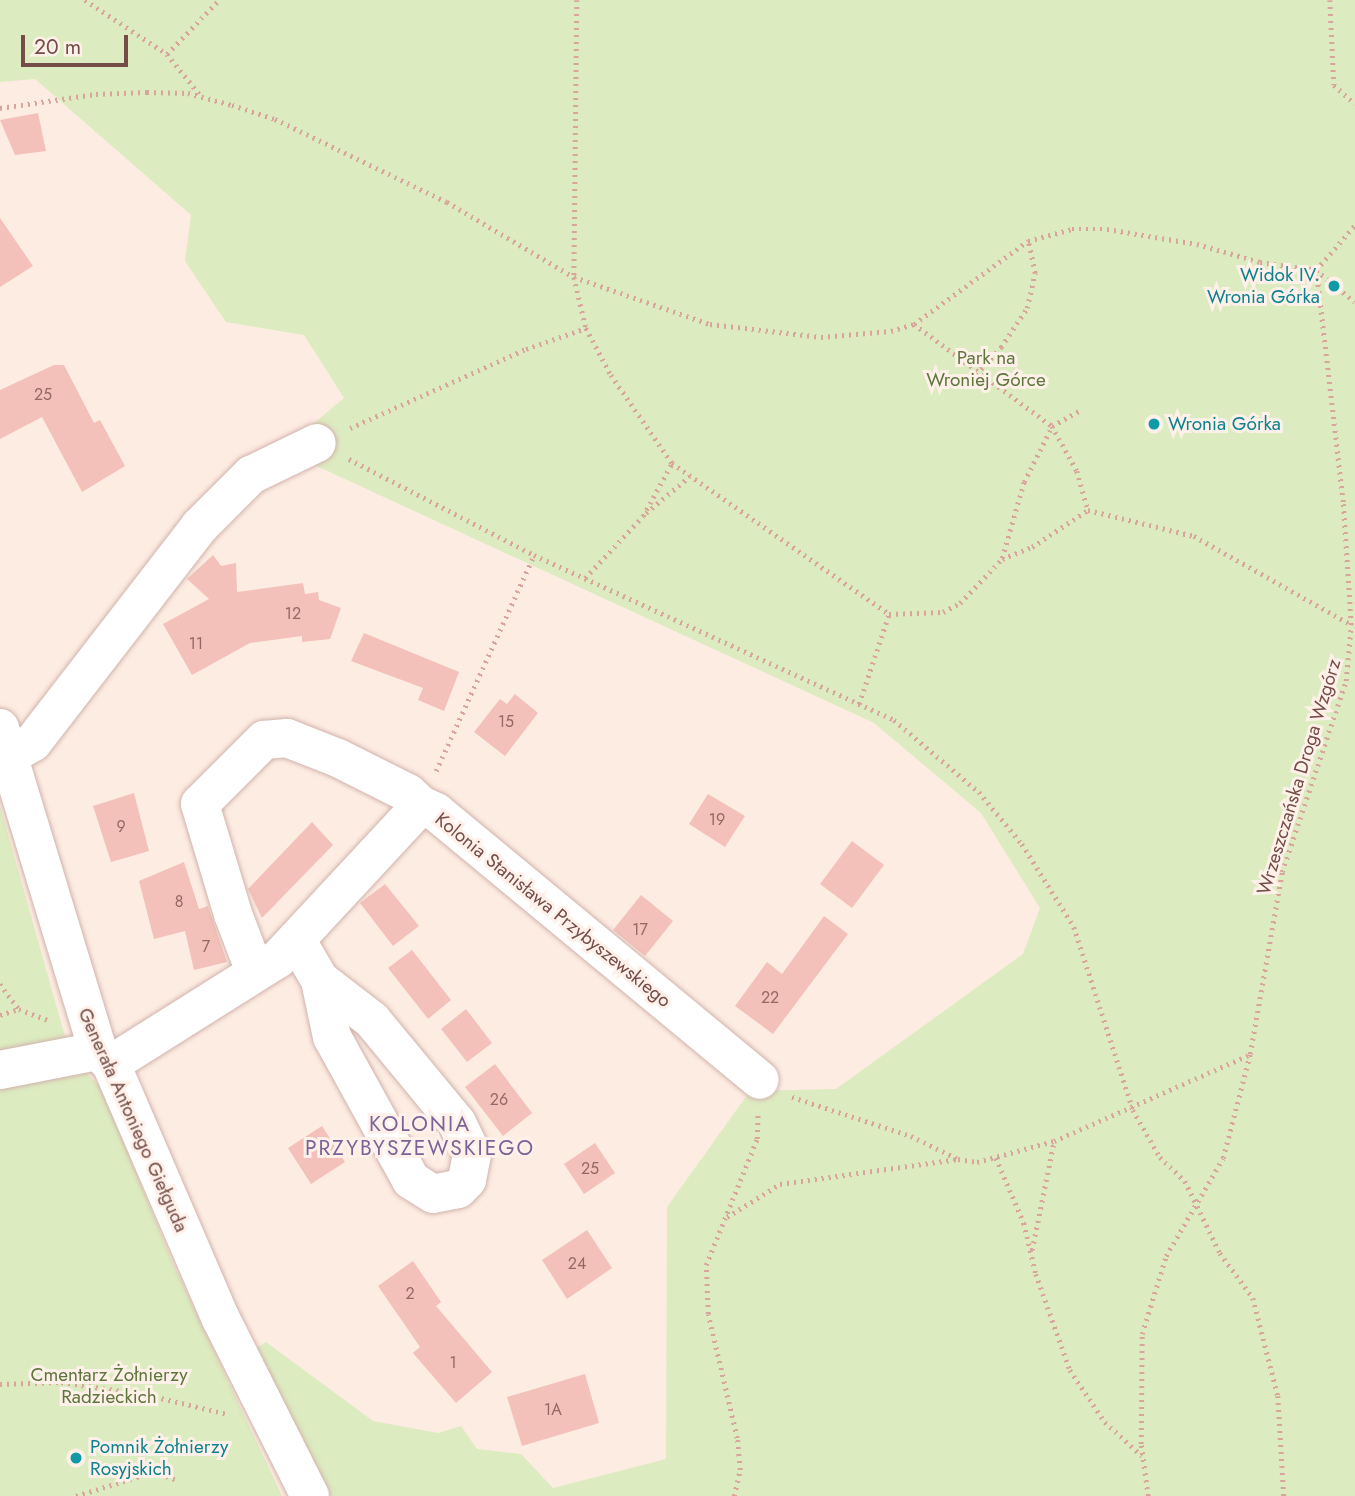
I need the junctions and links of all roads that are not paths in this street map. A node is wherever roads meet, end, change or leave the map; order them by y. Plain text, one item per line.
1 (317, 443) road end
2 (4, 742) edge
3 (421, 805) junction
4 (298, 941) junction
5 (256, 972) junction
6 (320, 980) junction
7 (104, 1057) junction
8 (0, 1070) edge
9 (760, 1080) road end
10 (310, 1496) edge

1 - 2 street
2 - 7 street, Generała Antoniego Giełguda
3 - 4 street, Kolonia Stanisława Przybyszewskiego
3 - 5 street
3 - 9 street, Kolonia Stanisława Przybyszewskiego
4 - 5 street, Kolonia Stanisława Przybyszewskiego
4 - 6 street
5 - 7 street, Kolonia Stanisława Przybyszewskiego
6 - 6 street
7 - 8 street
7 - 10 street, Generała Antoniego Giełguda

